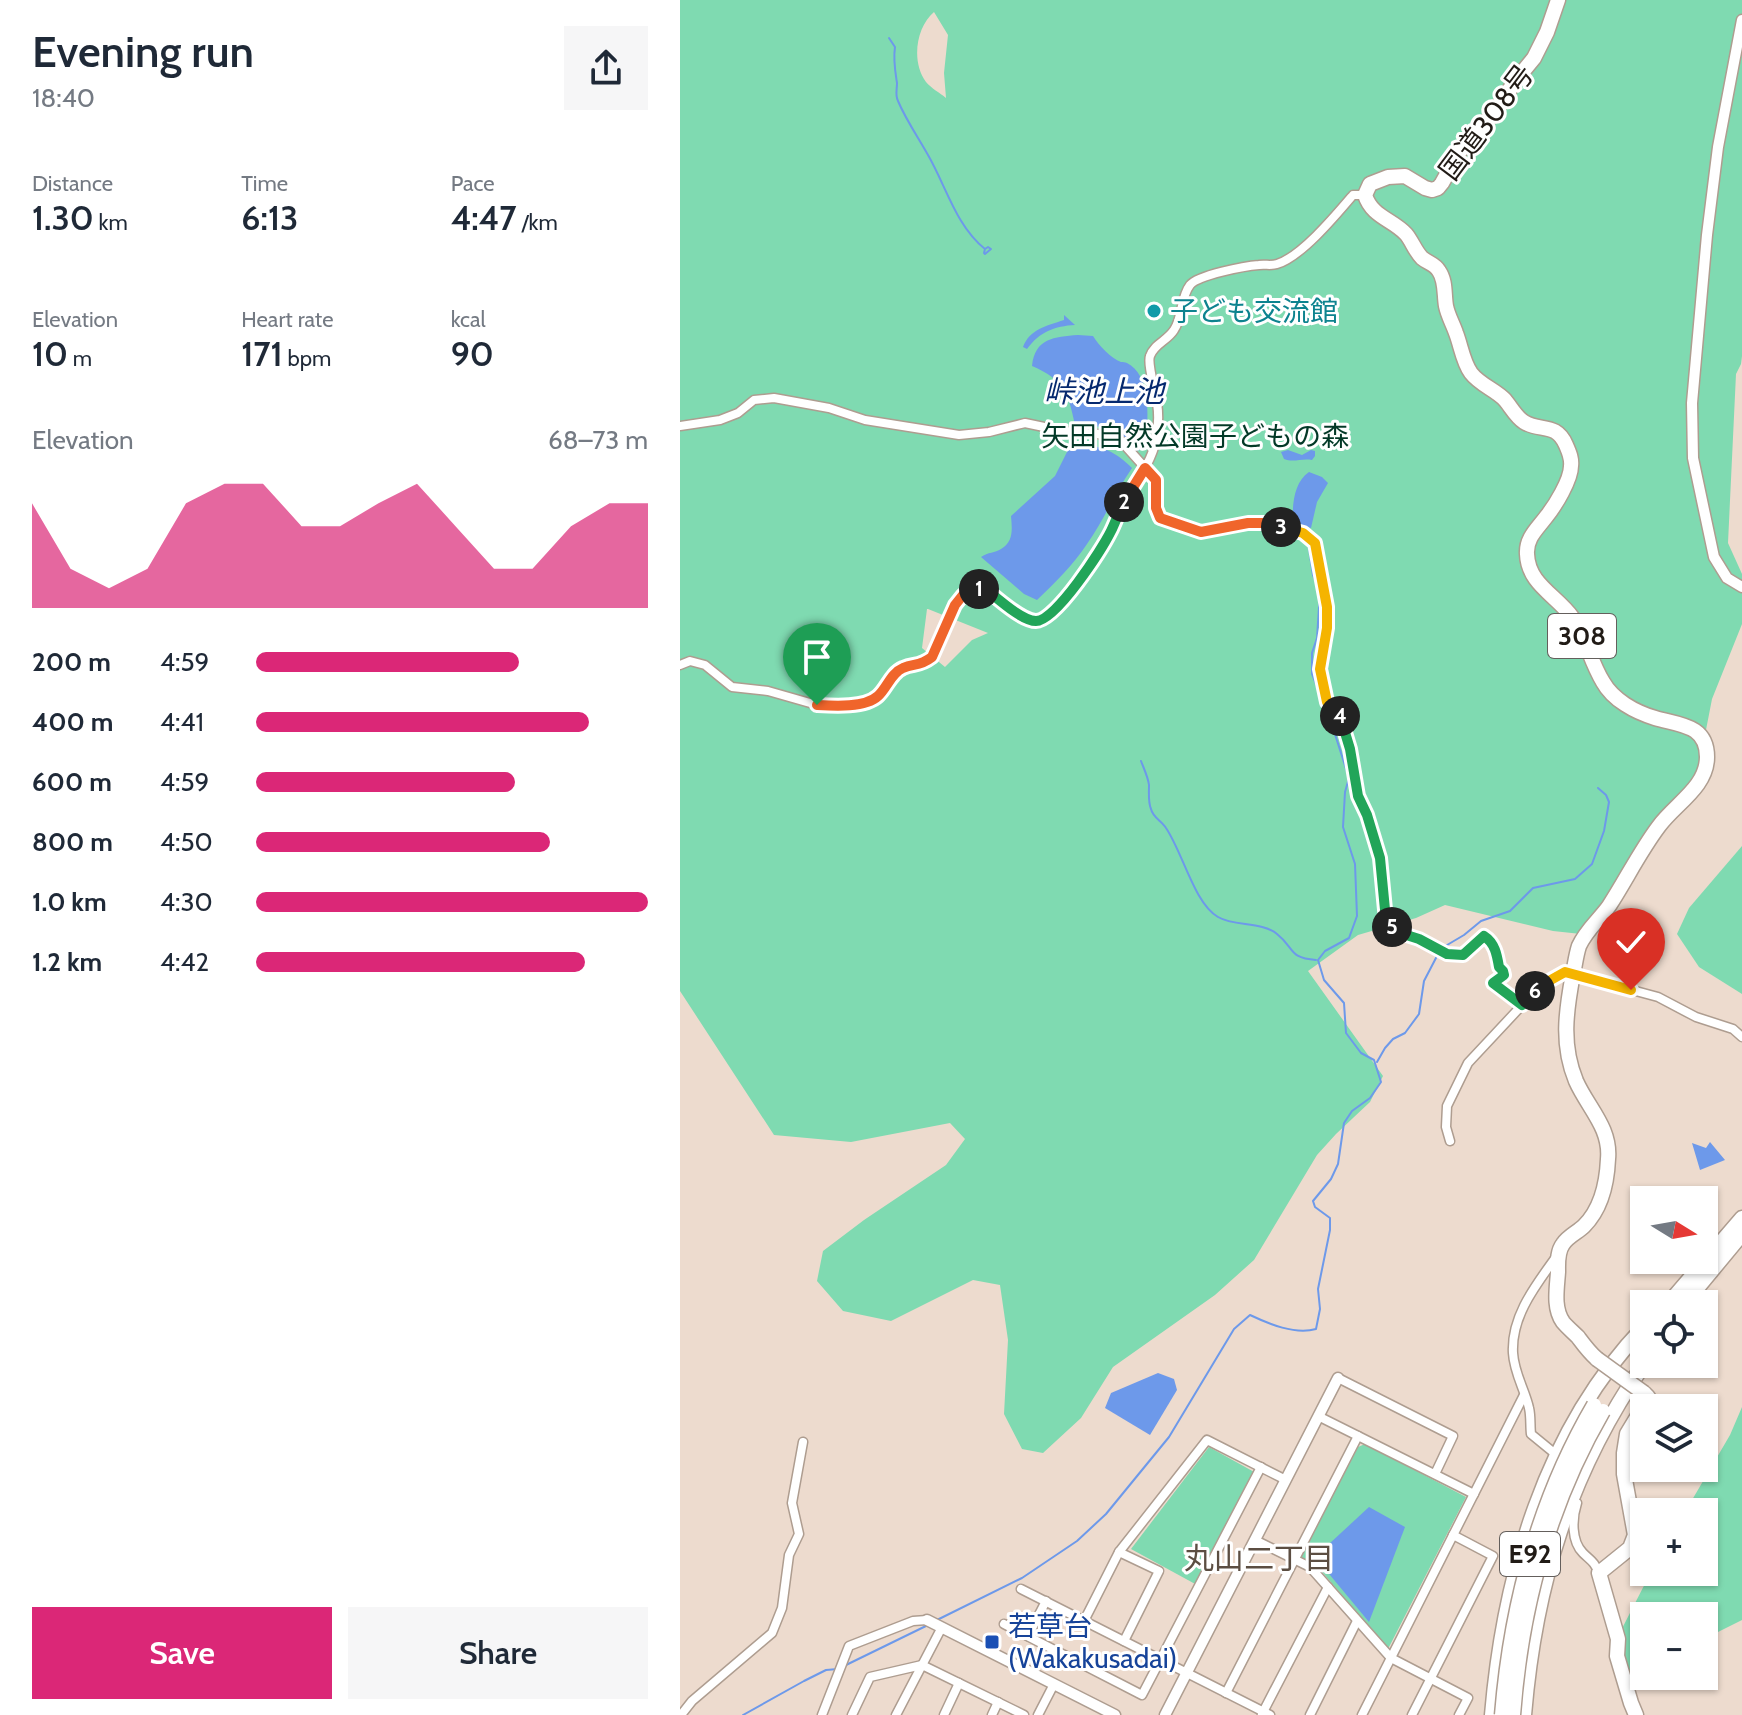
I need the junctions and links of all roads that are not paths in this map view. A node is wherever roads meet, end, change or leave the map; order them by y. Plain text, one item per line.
1 (1558, 0) edge
2 (1742, 20) edge
3 (1365, 195) junction
4 (680, 426) edge
5 (1145, 468) junction
6 (1742, 587) edge
7 (680, 665) edge
8 (1573, 974) junction
9 (1522, 1005) junction
10 (1742, 1037) edge
11 (1450, 1141) dead end
12 (1742, 1218) edge
13 (1742, 1234) edge
14 (1558, 1253) junction
15 (1691, 1290) edge
16 (1692, 1290) edge
17 (1630, 1343) edge
18 (1630, 1357) edge
19 (1630, 1370) edge
20 (1338, 1378) joint
21 (1636, 1378) edge
22 (1524, 1395) junction
23 (1598, 1408) junction
24 (1318, 1416) junction
25 (1358, 1436) junction
26 (803, 1442) dead end
27 (1553, 1452) dead end
28 (1261, 1467) junction
29 (1435, 1474) junction
30 (1286, 1480) junction
31 (1587, 1481) dead end
32 (1474, 1494) junction
33 (1453, 1535) junction
34 (1255, 1540) junction
35 (1119, 1552) junction
36 (1294, 1560) junction
37 (1599, 1573) junction
38 (1328, 1587) junction
39 (1021, 1589) dead end
40 (1046, 1601) junction
41 (927, 1620) joint
42 (1084, 1621) junction
43 (1357, 1621) junction
44 (1004, 1624) dead end
45 (942, 1627) junction
46 (1028, 1636) junction
47 (1124, 1641) junction
48 (1391, 1658) junction
49 (1161, 1660) junction
50 (922, 1665) junction
51 (1187, 1673) junction
52 (1431, 1678) junction
53 (959, 1683) junction
54 (1054, 1684) junction
55 (1226, 1693) junction
56 (998, 1702) junction
57 (1265, 1714) edge
58 (681, 1715) edge
59 (822, 1715) edge
60 (852, 1715) edge
61 (896, 1715) edge
62 (944, 1715) edge
63 (992, 1715) edge
64 (1024, 1715) edge
65 (1038, 1715) edge
66 (1115, 1715) edge
67 (1165, 1715) edge
68 (1310, 1715) edge
69 (1362, 1715) edge
70 (1412, 1715) edge
71 (1459, 1715) edge
72 (1492, 1715) edge
73 (1502, 1715) edge
74 (1513, 1715) edge
75 (1524, 1715) edge
76 (1636, 1715) edge

1 - 3 highway, 国道308号
2 - 6 street
3 - 5 street
3 - 8 highway, 308
4 - 5 street
5 - 7 street
5 - 9 street
8 - 9 street
8 - 10 street
8 - 14 highway, 308
9 - 11 street
12 - 15 highway
13 - 16 highway
14 - 22 street
14 - 37 highway, bridge
17 - 72 highway
18 - 23 highway, E92
19 - 23 highway, E92
20 - 24 street
20 - 29 street
21 - 75 highway
22 - 27 street
22 - 32 street
23 - 73 highway, E92, bridge
23 - 74 highway, E92, bridge
24 - 25 street
24 - 30 street
25 - 29 street
25 - 36 street
26 - 58 street
28 - 30 street
28 - 35 street
28 - 49 street
29 - 32 street
30 - 34 street
31 - 37 street
32 - 33 street
33 - 48 street
33 - 52 street
34 - 36 street
34 - 51 street
35 - 42 street
35 - 47 street
36 - 38 street
36 - 55 street
37 - 76 highway
38 - 43 street
38 - 57 street
39 - 40 street
40 - 42 street
40 - 46 street
41 - 45 street
41 - 59 street
42 - 47 street
43 - 48 street
43 - 68 street
44 - 46 street
45 - 50 street
45 - 54 street
46 - 49 street
47 - 49 street
48 - 52 street
48 - 69 street
49 - 51 street
50 - 53 street
50 - 60 street
50 - 61 street
51 - 55 street
51 - 67 street
52 - 70 street
52 - 71 street
53 - 56 street
53 - 62 street
54 - 65 street
54 - 66 street
55 - 57 street
56 - 63 street
56 - 64 street

